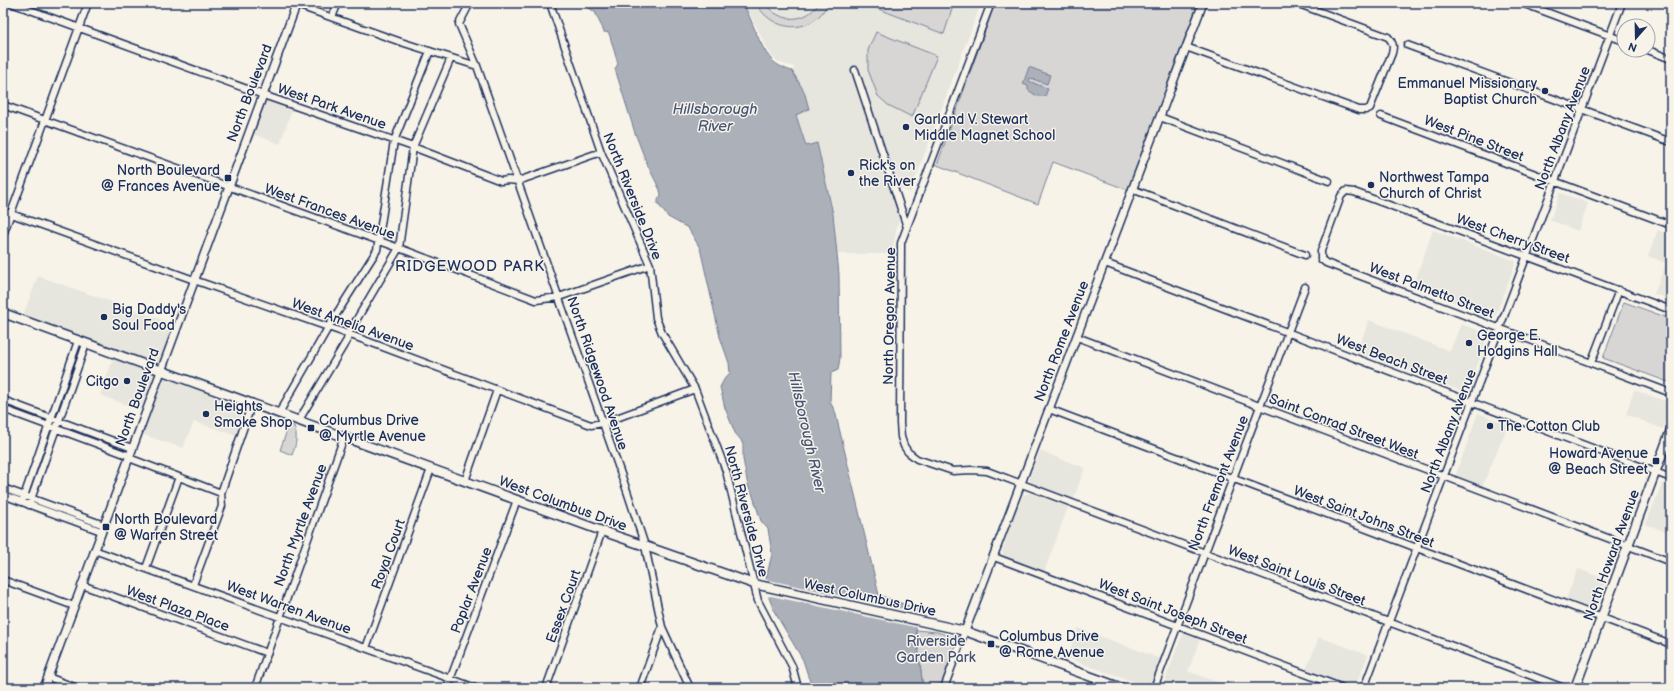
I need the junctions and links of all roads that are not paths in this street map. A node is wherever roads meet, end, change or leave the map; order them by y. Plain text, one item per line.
1 (11, 3) edge
2 (88, 3) edge
3 (338, 3) edge
4 (470, 3) edge
5 (550, 3) edge
6 (992, 3) edge
7 (1203, 3) edge
8 (1296, 3) edge
9 (1522, 3) edge
10 (1622, 3) edge
11 (295, 4) edge
12 (332, 17) junction
13 (79, 28) junction
14 (1610, 36) junction
15 (1616, 38) edge
16 (1407, 45) dead end
17 (1186, 47) junction
18 (430, 51) junction
19 (1656, 53) edge
20 (451, 58) junction
21 (1671, 58) edge
22 (477, 66) junction
23 (855, 70) dead end
24 (262, 95) junction
25 (3, 105) edge
26 (1582, 108) junction
27 (1381, 116) dead end
28 (1160, 117) junction
29 (45, 121) junction
30 (394, 141) junction
31 (1671, 142) edge
32 (413, 147) junction
33 (601, 152) junction
34 (518, 181) junction
35 (1329, 181) dead end
36 (1555, 181) junction
37 (228, 188) junction
38 (1132, 189) junction
39 (3, 210) edge
40 (11, 213) junction
41 (1671, 225) edge
42 (907, 226) junction
43 (3, 235) edge
44 (379, 241) junction
45 (399, 248) junction
46 (1306, 255) dead end
47 (1527, 256) junction
48 (1321, 258) joint
49 (1104, 263) junction
50 (650, 265) junction
51 (194, 280) junction
52 (1305, 287) dead end
53 (1619, 290) junction
54 (559, 297) junction
55 (1671, 310) edge
56 (3, 313) edge
57 (328, 328) junction
58 (1500, 328) junction
59 (1288, 332) junction
60 (348, 334) junction
61 (1077, 337) junction
62 (82, 342) junction
63 (1591, 363) junction
64 (161, 371) junction
65 (695, 389) junction
66 (497, 390) junction
67 (1671, 393) edge
68 (3, 400) edge
69 (1472, 402) junction
70 (252, 404) junction
71 (1260, 406) junction
72 (3, 408) edge
73 (1049, 409) junction
74 (279, 413) junction
75 (50, 418) junction
76 (299, 420) junction
77 (58, 421) junction
78 (603, 423) junction
79 (48, 425) junction
80 (55, 428) junction
81 (1671, 430) edge
82 (344, 437) junction
83 (132, 448) junction
84 (129, 457) junction
85 (431, 469) junction
86 (1655, 472) junction
87 (1444, 476) junction
88 (179, 477) junction
89 (1233, 478) junction
90 (1671, 478) edge
91 (465, 481) junction
92 (1021, 484) junction
93 (3, 488) edge
94 (221, 493) junction
95 (3, 495) edge
96 (24, 495) junction
97 (31, 498) junction
98 (517, 500) junction
99 (22, 502) junction
100 (29, 505) junction
101 (102, 528) junction
102 (602, 532) junction
103 (1628, 545) junction
104 (645, 546) junction
105 (1418, 548) junction
106 (94, 550) junction
107 (1204, 553) junction
108 (994, 557) junction
109 (1671, 562) edge
110 (146, 568) junction
111 (3, 580) edge
112 (754, 584) junction
113 (82, 585) junction
114 (193, 585) junction
115 (74, 606) junction
116 (280, 616) junction
117 (1601, 618) junction
118 (1389, 623) junction
119 (1178, 625) junction
120 (662, 627) junction
121 (965, 631) junction
122 (1671, 644) edge
123 (366, 648) junction
124 (267, 653) junction
125 (48, 677) junction
126 (450, 679) junction
127 (44, 688) edge
128 (78, 688) edge
129 (254, 688) edge
130 (447, 688) edge
131 (476, 688) edge
132 (546, 688) edge
133 (640, 688) edge
134 (690, 688) edge
135 (798, 688) edge
136 (944, 688) edge
137 (1122, 688) edge
138 (1154, 688) edge
139 (1343, 688) edge
140 (1364, 688) edge
141 (1564, 688) edge
142 (1575, 688) edge

1 - 13 street, West Park Avenue
2 - 13 street
3 - 12 street
4 - 22 street, North Ridgewood Avenue
5 - 33 street, North Riverside Drive
6 - 42 street, North Oregon Avenue
7 - 17 street, North Rome Avenue
8 - 17 street
9 - 14 street
10 - 14 street, North Albany Avenue
11 - 12 street
11 - 24 street, North Boulevard
12 - 18 street
13 - 24 street, West Park Avenue
13 - 29 street
14 - 15 street
14 - 26 street, North Albany Avenue
16 - 26 street
17 - 28 street, North Rome Avenue
18 - 20 street
18 - 30 street
19 - 21 street
20 - 22 street
20 - 32 street
22 - 34 street, North Ridgewood Avenue
23 - 42 street
24 - 30 street, West Park Avenue
24 - 37 street, North Boulevard
25 - 29 street, West Frances Avenue
26 - 31 street
26 - 36 street, North Albany Avenue
27 - 36 street, West Pine Street
28 - 35 street
28 - 38 street, North Rome Avenue
29 - 37 street, West Frances Avenue
29 - 40 street
30 - 32 street, West Park Avenue
30 - 44 street
32 - 34 street, West Park Avenue
32 - 45 street
33 - 34 street, West Park Avenue
33 - 50 street, North Riverside Drive
34 - 54 street, North Ridgewood Avenue
36 - 41 street, West Pine Street
36 - 47 street, North Albany Avenue
37 - 44 street, West Frances Avenue
37 - 51 street, North Boulevard
38 - 46 street
38 - 49 street, North Rome Avenue
39 - 40 street, West Amelia Avenue
40 - 43 street
40 - 51 street, West Amelia Avenue
42 - 92 street, North Oregon Avenue
44 - 45 street, West Frances Avenue
44 - 57 street
45 - 54 street, West Frances Avenue
45 - 60 street
47 - 48 street, West Cherry Street
47 - 53 street, West Cherry Street
47 - 58 street, North Albany Avenue
48 - 58 street, West Palmetto Street
49 - 59 street, West Beach Street
49 - 61 street, North Rome Avenue
50 - 54 street, West Frances Avenue
50 - 65 street, North Riverside Drive
51 - 57 street, West Amelia Avenue
51 - 64 street, North Boulevard
52 - 59 street, North Fremont Avenue
53 - 55 street, West Cherry Street
53 - 63 street
54 - 78 street, North Ridgewood Avenue
56 - 62 main road, West Columbus Drive
57 - 60 street, West Amelia Avenue
57 - 74 street
58 - 63 street, West Palmetto Street
58 - 69 street, North Albany Avenue
59 - 69 street, West Beach Street
59 - 71 street, North Fremont Avenue
60 - 66 street, West Amelia Avenue
60 - 76 street
61 - 71 street, Saint Conrad Street West
61 - 73 street, North Rome Avenue
62 - 64 main road, West Columbus Drive
62 - 75 street
62 - 77 street
63 - 67 street, West Palmetto Street
64 - 70 main road, West Columbus Drive
64 - 83 street, North Boulevard
65 - 78 street, West Amelia Avenue
65 - 112 street, North Riverside Drive
66 - 78 street, West Amelia Avenue
66 - 91 street
68 - 75 street
69 - 86 street, West Beach Street
69 - 87 street, North Albany Avenue
70 - 74 main road, West Columbus Drive
70 - 94 street
71 - 87 street, Saint Conrad Street West
71 - 89 street, North Fremont Avenue
72 - 79 street
73 - 89 street, West Saint Johns Street
73 - 92 street, North Rome Avenue
74 - 76 main road, West Columbus Drive
75 - 77 street
75 - 79 street
76 - 82 main road, West Columbus Drive
77 - 80 street
77 - 83 street
78 - 104 street, North Ridgewood Avenue
79 - 80 street
79 - 96 street
80 - 84 street
80 - 97 street
81 - 86 main road, North Howard Avenue
82 - 85 main road, West Columbus Drive
82 - 116 street, North Myrtle Avenue
83 - 84 street, North Boulevard
84 - 88 street
84 - 101 street, North Boulevard
85 - 91 main road, West Columbus Drive
85 - 123 street, Royal Court
86 - 90 street, West Beach Street
86 - 103 main road, North Howard Avenue
87 - 103 street, Saint Conrad Street West
87 - 105 street, North Albany Avenue
88 - 94 street
88 - 110 street
89 - 105 street, West Saint Johns Street
89 - 107 street, North Fremont Avenue
91 - 98 main road, West Columbus Drive
92 - 107 street, West Saint Louis Street
92 - 108 street, North Rome Avenue
93 - 96 street
94 - 114 street
95 - 99 street
96 - 97 street
96 - 99 street
97 - 100 street
97 - 101 street
98 - 102 main road, West Columbus Drive
98 - 126 street, Poplar Avenue
99 - 100 street
100 - 101 street
101 - 106 street, North Boulevard
102 - 104 main road, West Columbus Drive
102 - 132 street, Essex Court
103 - 109 street, Saint Conrad Street West
103 - 117 main road, North Howard Avenue
104 - 112 main road, West Columbus Drive
104 - 120 street, North Ridgewood Avenue
105 - 117 street, West Saint Johns Street
105 - 118 street, North Albany Avenue
106 - 110 street, West Warren Avenue
106 - 113 street, North Boulevard
107 - 118 street, West Saint Louis Street
107 - 119 street, North Fremont Avenue
108 - 119 street, West Saint Joseph Street
108 - 121 street, North Rome Avenue
110 - 114 street, West Warren Avenue
111 - 115 street
112 - 121 main road, West Columbus Drive
112 - 135 street, North Riverside Drive
113 - 115 street, North Boulevard
113 - 124 street, West Plaza Place
114 - 116 street, West Warren Avenue
115 - 125 street, North Boulevard
116 - 123 street, West Warren Avenue
116 - 124 street, North Myrtle Avenue
117 - 122 street, West Saint Johns Street
117 - 142 main road, North Howard Avenue
118 - 140 street, North Albany Avenue
118 - 141 street, West Saint Louis Street
119 - 138 street, North Fremont Avenue
119 - 139 street, West Saint Joseph Street
120 - 133 street
120 - 134 street, North Ridgewood Avenue
121 - 136 street, North Rome Avenue
121 - 137 main road, West Columbus Drive
123 - 126 street, West Warren Avenue
124 - 129 street, North Myrtle Avenue
125 - 127 street, North Boulevard
125 - 128 street
126 - 130 street, Poplar Avenue
126 - 131 street, West Warren Avenue

